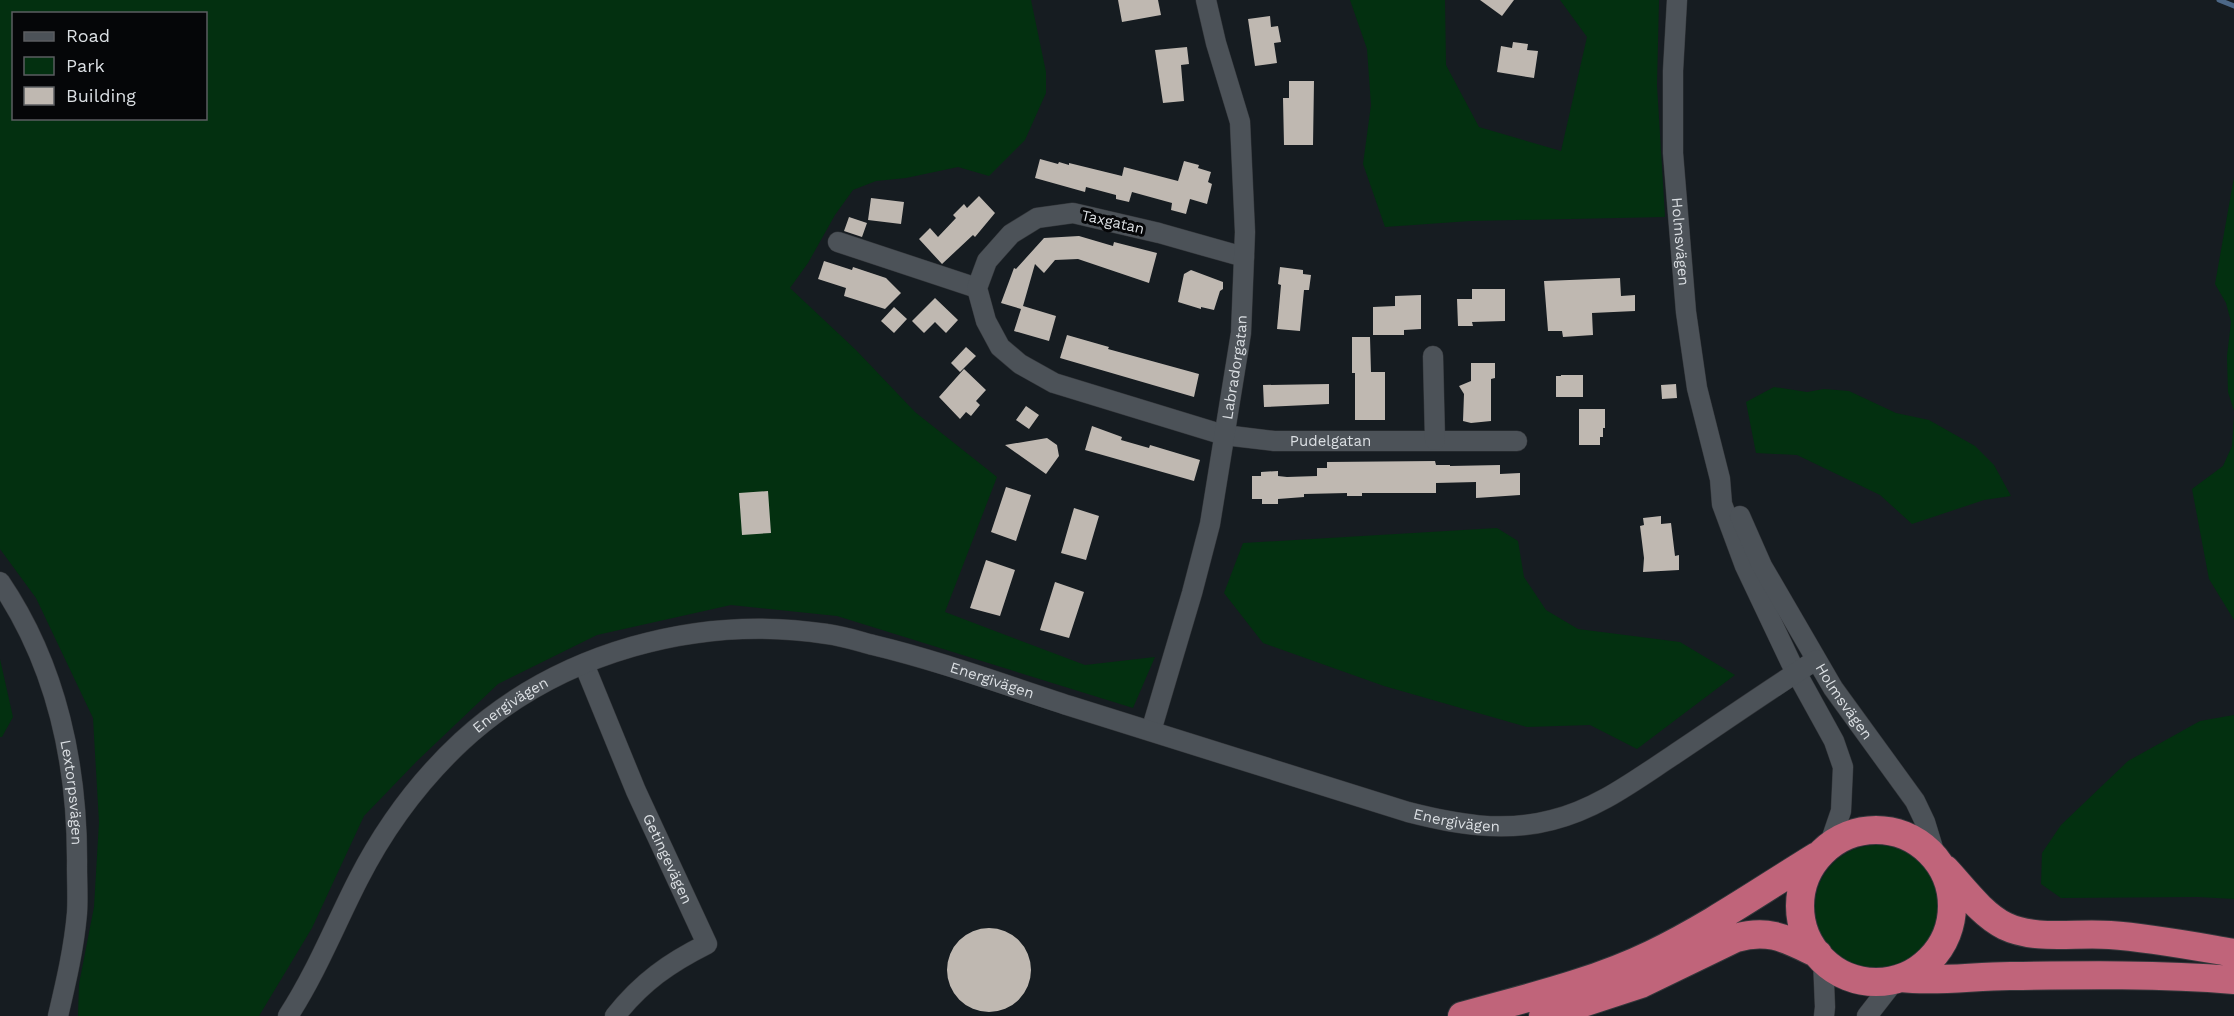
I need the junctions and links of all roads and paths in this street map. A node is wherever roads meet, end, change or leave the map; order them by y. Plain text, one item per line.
1 (1206, 0) edge
2 (1677, 0) edge
3 (838, 242) dead end
4 (1244, 257) junction
5 (977, 288) junction
6 (1433, 357) dead end
7 (1224, 435) junction
8 (1435, 440) junction
9 (1517, 441) dead end
10 (1720, 479) junction
11 (0, 582) edge
12 (1816, 660) junction
13 (584, 664) junction
14 (1796, 673) junction
15 (1151, 731) junction
16 (1825, 850) junction
17 (1938, 862) junction
18 (2234, 953) edge
19 (1820, 957) junction
20 (1898, 979) junction
21 (2234, 980) edge
22 (58, 1016) edge
23 (288, 1016) edge
24 (615, 1016) edge
25 (1462, 1016) edge
26 (1543, 1016) edge
27 (1824, 1016) edge
28 (1867, 1016) edge

1 - 4 street, Labradorgatan
2 - 10 street, Holmsvägen
3 - 5 street
4 - 5 street, Taxgatan
4 - 7 street, Labradorgatan
5 - 7 street
6 - 8 street
7 - 8 street, Pudelgatan
7 - 15 street, Labradorgatan
8 - 9 street, Pudelgatan
10 - 12 street, Holmsvägen
10 - 14 street, Holmsvägen
11 - 22 street, Lextorpsvägen
12 - 14 street, Energivägen
12 - 17 street, Holmsvägen
13 - 15 street, Energivägen
13 - 23 street, Energivägen
13 - 24 street, Getingevägen
14 - 15 street, Energivägen
14 - 16 street, Holmsvägen
16 - 17 highway
16 - 19 highway
16 - 25 highway
17 - 18 highway
17 - 20 highway
19 - 20 highway
19 - 26 highway
19 - 27 street
20 - 21 highway
20 - 28 street

